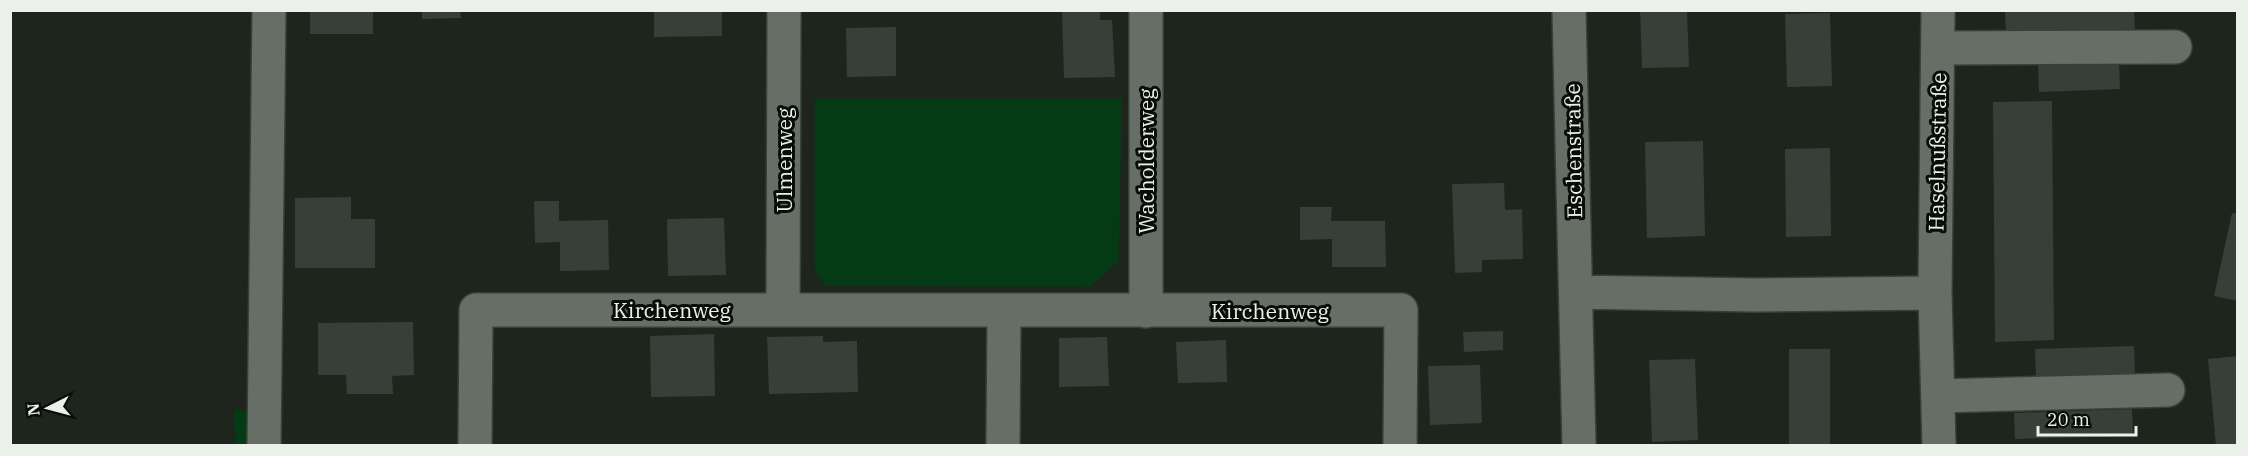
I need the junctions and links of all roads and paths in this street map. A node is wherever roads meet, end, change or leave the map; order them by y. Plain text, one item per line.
1 (269, 10) edge
2 (784, 10) edge
3 (1146, 10) edge
4 (1569, 10) edge
5 (1938, 10) edge
6 (2175, 47) dead end
7 (1939, 48) junction
8 (1576, 292) junction
9 (1935, 293) junction
10 (783, 310) junction
11 (1004, 311) junction
12 (1146, 311) junction
13 (2168, 390) dead end
14 (1939, 396) junction
15 (264, 446) edge
16 (475, 446) edge
17 (1004, 446) edge
18 (1400, 446) edge
19 (1579, 446) edge
20 (1939, 446) edge

1 - 15 street
2 - 10 street, Ulmenweg
3 - 12 street, Wacholderweg
4 - 8 street, Eschenstraße
5 - 7 street, Haselnußstraße
6 - 7 street
7 - 9 street, Haselnußstraße
8 - 9 street
8 - 19 street, Eschenstraße
9 - 14 street, Haselnußstraße
10 - 11 street, Kirchenweg
10 - 16 street, Kirchenweg
11 - 12 street, Kirchenweg
11 - 17 street
12 - 18 street, Kirchenweg
13 - 14 street
14 - 20 street, Haselnußstraße

